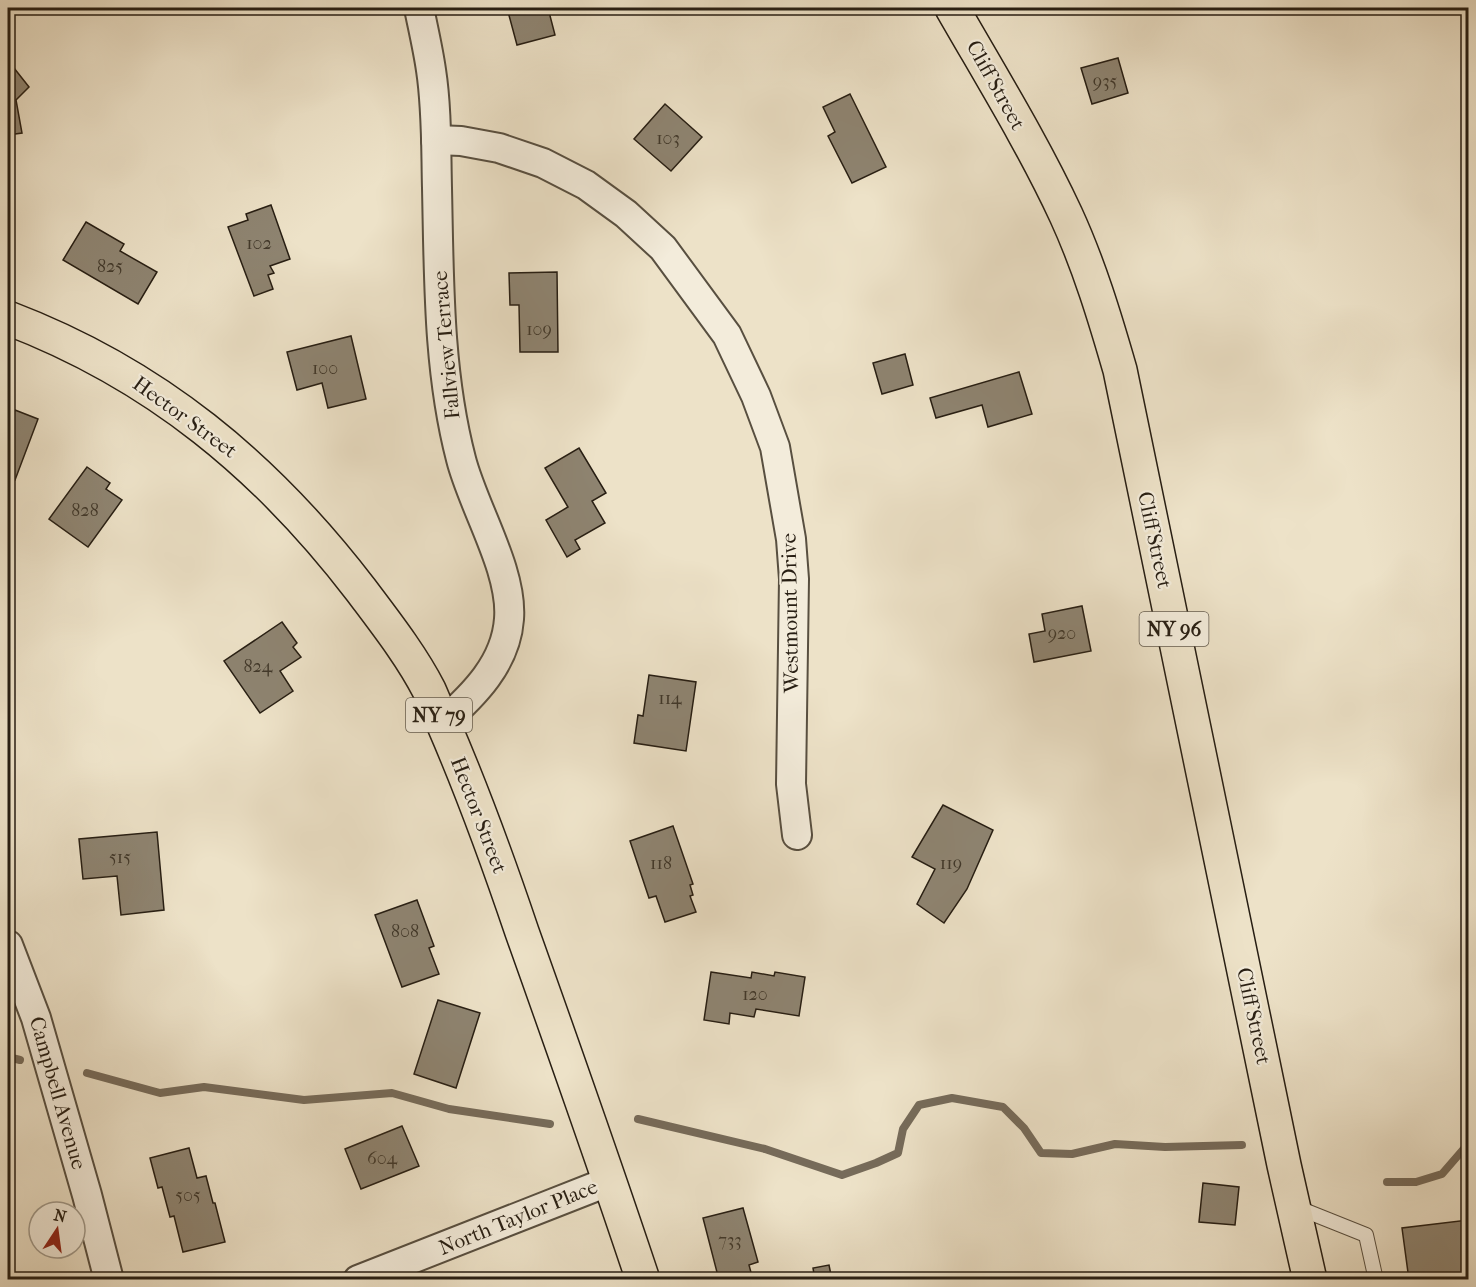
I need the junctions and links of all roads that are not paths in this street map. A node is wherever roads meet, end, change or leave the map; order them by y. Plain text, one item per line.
1 (419, 8) edge
2 (952, 8) edge
3 (436, 140) junction
4 (8, 318) edge
5 (442, 723) junction
6 (797, 835) dead end
7 (8, 945) edge
8 (610, 1181) junction
9 (1294, 1206) junction
10 (109, 1280) edge
11 (358, 1280) edge
12 (643, 1280) edge
13 (1310, 1280) edge
14 (1376, 1280) edge

1 - 3 street, Fallview Terrace
2 - 9 main road, Cliff Street / NY 96
3 - 5 street, Fallview Terrace
3 - 6 street, Westmount Drive
4 - 5 main road, Hector Street / NY 79
5 - 8 main road, Hector Street / NY 79
7 - 10 street, Campbell Avenue
8 - 11 street, North Taylor Place
8 - 12 main road, Hector Street / NY 79
9 - 13 main road, Cliff Street / NY 96
9 - 14 lane

